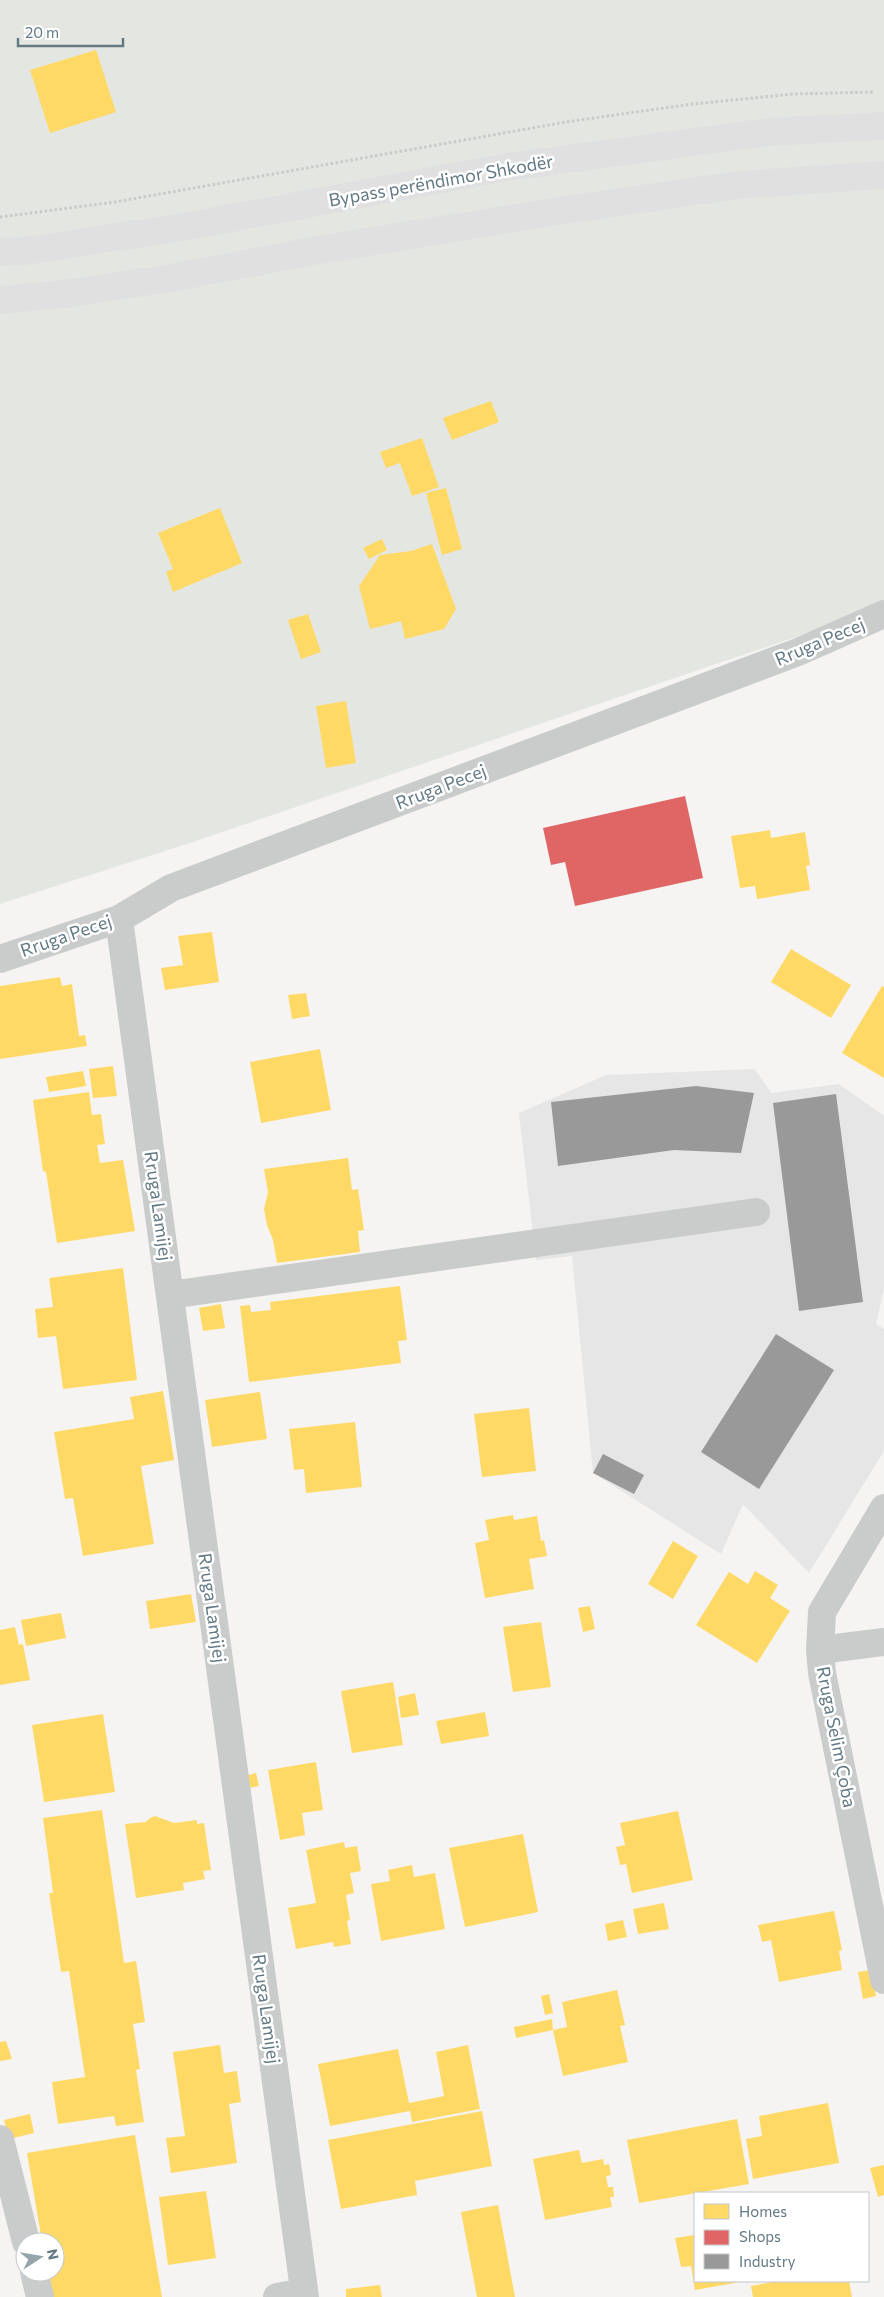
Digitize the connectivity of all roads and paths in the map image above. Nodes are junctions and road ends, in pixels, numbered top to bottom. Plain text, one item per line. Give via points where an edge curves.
1 (884, 126) edge
2 (884, 175) edge
3 (0, 252) edge
4 (0, 300) edge
5 (884, 614) edge
6 (119, 919) junction
7 (0, 959) edge
8 (756, 1212) dead end
9 (170, 1295) junction
10 (884, 1508) edge
11 (884, 1642) edge
12 (820, 1650) junction
13 (884, 1980) edge
14 (0, 2139) edge
15 (23, 2232) edge
16 (36, 2282) edge
17 (304, 2294) edge
18 (40, 2297) edge
19 (277, 2297) edge

1 - 3 highway, Bypass perëndimor Shkodër via 769,132 516,166 183,227
2 - 4 highway via 738,185 538,214 171,278
5 - 6 street, Rruga Pecej via 788,656 171,888
6 - 7 street, Rruga Pecej
6 - 9 street, Rruga Lamijej
8 - 9 street
9 - 17 street, Rruga Lamijej
10 - 12 street, Rruga Selim Çoba via 822,1612
11 - 12 street
12 - 13 street, Rruga Selim Çoba
14 - 15 street
16 - 18 street
17 - 19 street

